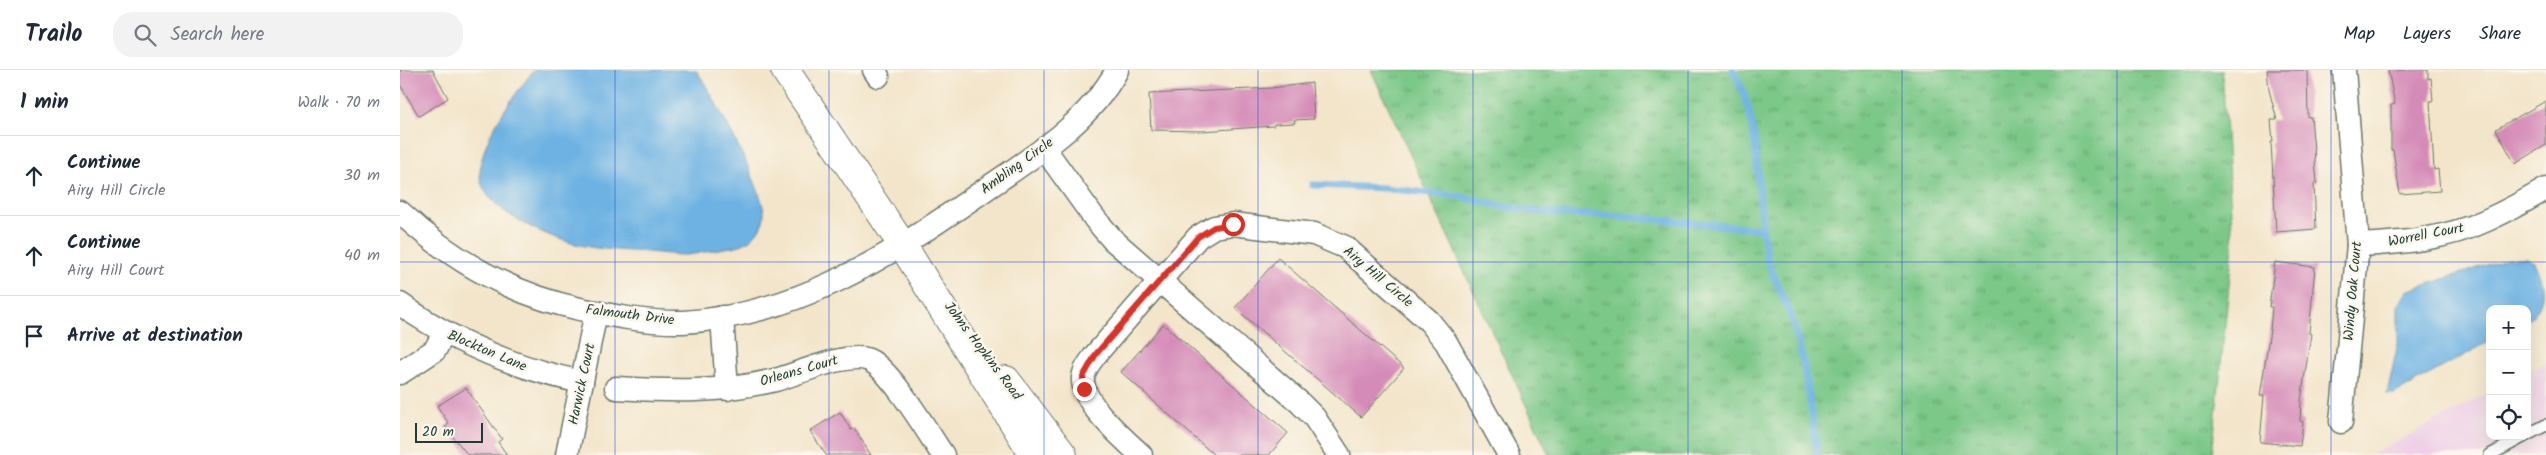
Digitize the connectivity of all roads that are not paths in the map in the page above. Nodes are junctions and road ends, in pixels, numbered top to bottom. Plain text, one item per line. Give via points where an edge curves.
1 (785, 70) edge
2 (1117, 70) edge
3 (2344, 70) edge
4 (1044, 148) junction
5 (2546, 189) edge
6 (400, 212) edge
7 (903, 246) junction
8 (2358, 246) junction
9 (1160, 279) junction
10 (400, 304) edge
11 (596, 312) junction
12 (722, 318) junction
13 (444, 333) junction
14 (400, 373) edge
15 (582, 382) junction
16 (616, 388) dead end
17 (727, 389) junction
18 (2341, 422) dead end
19 (2546, 425) edge
20 (2531, 433) edge
21 (2518, 440) edge
22 (567, 455) edge
23 (944, 455) edge
24 (1034, 455) edge
25 (1063, 455) edge
26 (1141, 455) edge
27 (1339, 455) edge
28 (1510, 455) edge
29 (2490, 455) edge

1 - 7 street, Johns Hopkins Road
2 - 4 street, Ambling Circle via 1106,91 1091,108
3 - 8 street, Windy Oak Court
4 - 7 street, Ambling Circle
4 - 9 street via 1107,233
5 - 8 street, Worrell Court via 2487,220 2454,233
6 - 11 street, Falmouth Drive via 424,235 458,259 505,284 550,302
7 - 12 street, Falmouth Drive via 836,282 796,298
7 - 24 street, Johns Hopkins Road
7 - 25 street, Johns Hopkins Road
8 - 18 street, Windy Oak Court
9 - 26 street, Airy Hill Circle via 1096,354 1083,377 1084,389 1091,403
9 - 27 street via 1304,407 1328,435
9 - 28 street, Airy Hill Circle via 1198,237 1214,227 1233,224 1314,234 1345,247 1429,321 1446,342
10 - 13 street, Blockton Lane
11 - 12 street, Falmouth Drive via 682,322
11 - 15 street, Harwick Court
12 - 17 street
13 - 14 street via 435,350
13 - 15 street, Blockton Lane via 505,361 543,374
15 - 22 street, Harwick Court
16 - 17 street, Orleans Court via 694,392
17 - 23 street, Orleans Court via 772,380 845,357 869,360 887,375
19 - 20 lane
21 - 29 lane

